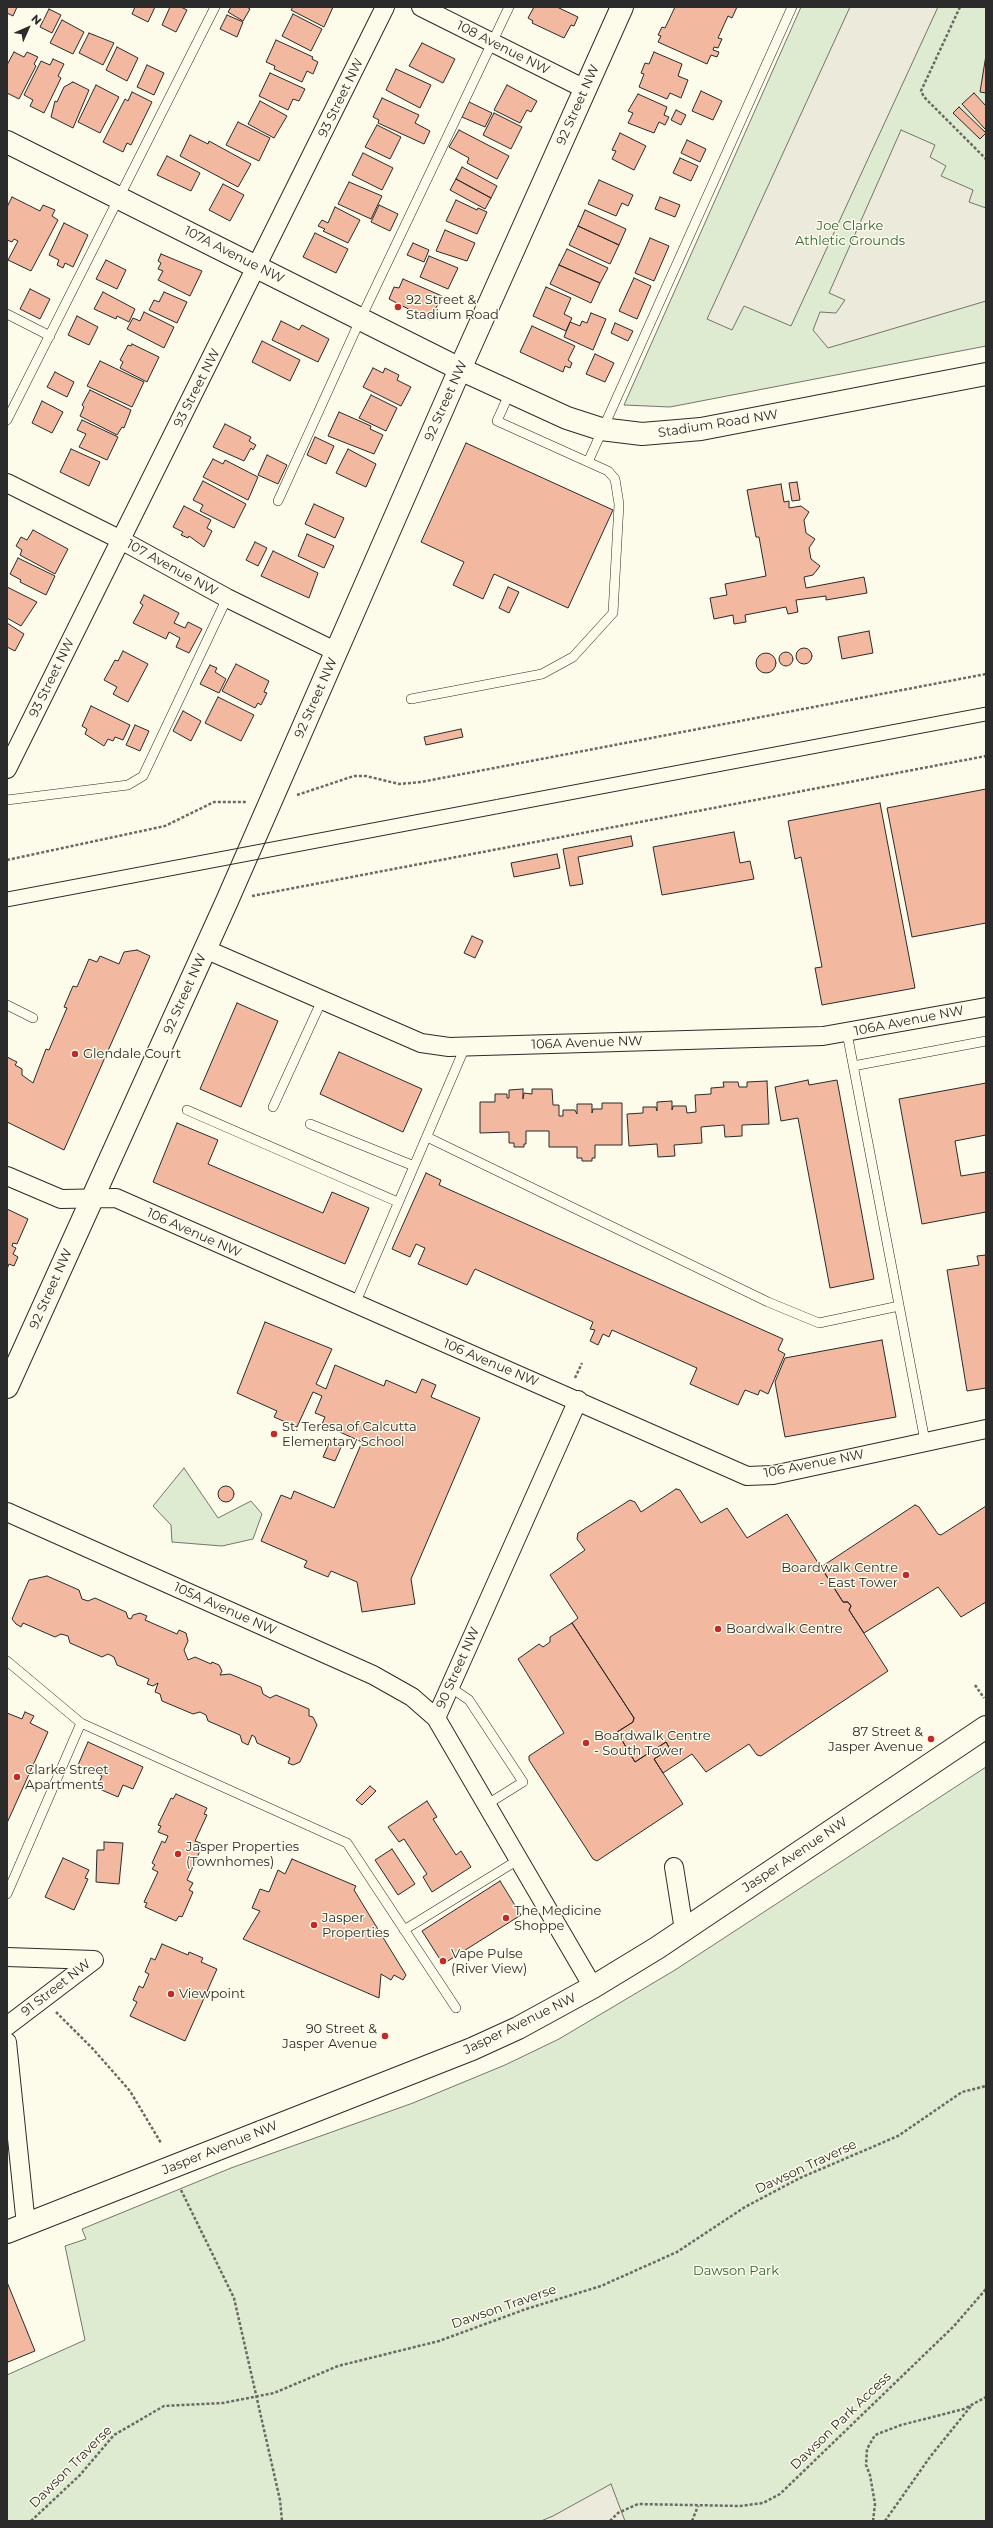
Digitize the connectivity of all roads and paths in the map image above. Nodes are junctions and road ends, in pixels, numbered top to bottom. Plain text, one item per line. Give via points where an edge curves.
1 (215, 7) edge
2 (386, 7) edge
3 (421, 7) edge
4 (509, 7) edge
5 (622, 7) edge
6 (792, 7) edge
7 (960, 7) edge
8 (492, 43) junction
9 (585, 89) junction
10 (7, 142) edge
11 (986, 159) edge
12 (119, 197) junction
13 (257, 267) junction
14 (7, 314) edge
15 (361, 318) junction
16 (50, 336) junction
17 (460, 368) junction
18 (986, 374) edge
19 (510, 392) junction
20 (7, 420) edge
21 (601, 429) junction
22 (588, 462) junction
23 (7, 483) edge
24 (278, 501) dead end
25 (121, 540) junction
26 (227, 598) junction
27 (337, 652) junction
28 (986, 674) edge
29 (411, 699) dead end
30 (986, 756) edge
31 (7, 768) edge
32 (272, 798) junction
33 (7, 800) edge
34 (7, 860) edge
35 (227, 901) junction
36 (205, 949) junction
37 (322, 1000) junction
38 (7, 1005) edge
39 (986, 1007) edge
40 (33, 1018) dead end
41 (847, 1033) junction
42 (986, 1041) edge
43 (465, 1047) junction
44 (853, 1066) junction
45 (273, 1106) dead end
46 (187, 1110) dead end
47 (310, 1124) dead end
48 (427, 1137) junction
49 (414, 1166) junction
50 (7, 1176) edge
51 (93, 1198) junction
52 (398, 1202) junction
53 (355, 1304) junction
54 (899, 1306) junction
55 (582, 1363) dead end
56 (575, 1378) dead end
57 (7, 1386) edge
58 (578, 1400) junction
59 (986, 1429) edge
60 (925, 1441) junction
61 (7, 1512) edge
62 (7, 1661) edge
63 (975, 1685) dead end
64 (450, 1687) junction
65 (984, 1698) dead end
66 (436, 1718) junction
67 (82, 1723) junction
68 (986, 1727) edge
69 (486, 1805) junction
70 (518, 1860) junction
71 (674, 1867) dead end
72 (7, 1894) edge
73 (404, 1930) junction
74 (684, 1930) junction
75 (7, 1957) edge
76 (593, 1987) junction
77 (43, 1999) junction
78 (456, 2008) dead end
79 (7, 2026) edge
80 (7, 2042) edge
81 (986, 2086) edge
82 (161, 2143) dead end
83 (181, 2190) dead end
84 (17, 2229) edge
85 (986, 2290) edge
86 (257, 2396) junction
87 (986, 2397) edge
88 (972, 2405) junction
89 (698, 2506) junction
90 (31, 2521) edge
91 (282, 2521) edge
92 (610, 2521) edge
93 (692, 2521) edge
94 (873, 2521) edge
95 (886, 2521) edge

1 - 12 lane
2 - 13 street, 93 Street NW
3 - 8 street, 108 Avenue NW
4 - 8 lane
5 - 9 main road, 92 Street NW
6 - 21 lane
7 - 11 path via 921,91
8 - 9 street, 108 Avenue NW
8 - 15 lane
9 - 17 main road, 92 Street NW
10 - 12 main road, 107A Avenue NW
12 - 13 main road, 107A Avenue NW
12 - 16 lane
13 - 15 main road, 107A Avenue NW
13 - 25 street, 93 Street NW
14 - 16 lane
15 - 17 main road, 107A Avenue NW
15 - 24 lane
16 - 20 lane
17 - 19 main road, Stadium Road NW
17 - 27 main road, 92 Street NW
18 - 21 main road, Stadium Road NW via 701,429 642,434
19 - 21 main road, Stadium Road NW via 567,418
19 - 22 lane via 497,421
21 - 22 lane
22 - 29 lane via 608,471 615,480 619,504 613,613 573,657 542,674
23 - 25 street, 107 Avenue NW
25 - 26 street, 107 Avenue NW
25 - 31 street, 93 Street NW
26 - 27 street, 107 Avenue NW
26 - 33 lane via 143,776 128,785
27 - 32 main road, 92 Street NW
28 - 32 path via 415,783 399,784 366,776 354,776 300,794
30 - 35 path
32 - 34 path via 239,803 214,802 165,826
32 - 35 main road, 92 Street NW
35 - 36 main road, 92 Street NW
36 - 37 street, 106A Avenue NW
36 - 51 main road, 92 Street NW
37 - 43 street, 106A Avenue NW via 420,1043
37 - 45 lane
38 - 40 lane
39 - 41 street, 106A Avenue NW
41 - 43 street, 106A Avenue NW via 794,1037
41 - 44 lane
42 - 44 lane
43 - 48 lane
44 - 54 lane
46 - 52 lane
47 - 49 lane
48 - 49 lane
48 - 54 lane via 768,1302 819,1323
49 - 52 lane
50 - 51 street, 106 Avenue NW via 61,1199
51 - 53 street, 106 Avenue NW via 116,1198
51 - 57 main road, 92 Street NW
52 - 53 lane
53 - 58 street, 106 Avenue NW
54 - 60 lane
55 - 56 path
58 - 60 street, 106 Avenue NW via 747,1476 773,1475
58 - 64 street, 90 Street NW
59 - 60 street, 106 Avenue NW
61 - 66 street, 105A Avenue NW via 373,1675 412,1697
62 - 67 lane
63 - 65 path
64 - 66 street, 90 Street NW
64 - 69 lane via 469,1700 523,1782
66 - 69 street, 90 Street NW
67 - 72 lane
67 - 73 lane via 347,1843
68 - 74 main road, Jasper Avenue NW
69 - 70 street, 90 Street NW
70 - 73 lane
70 - 76 street, 90 Street NW
71 - 74 street
73 - 78 lane
74 - 76 main road, Jasper Avenue NW
75 - 77 street, 91 Street NW via 94,1960
76 - 84 main road, Jasper Avenue NW, bridge via 518,2028 472,2049
77 - 79 street, 91 Street NW
77 - 82 path via 130,2091
80 - 84 street
81 - 86 path, Dawson Traverse via 962,2092 898,2136 800,2178 745,2207 677,2252 601,2286 526,2309 439,2341 338,2366 274,2393
83 - 86 path via 234,2298
85 - 89 path, Dawson Park Access via 954,2326 780,2494 763,2503
86 - 90 path, Dawson Traverse via 223,2403 164,2406 114,2435 80,2475
86 - 91 path via 280,2500
87 - 88 path
88 - 94 path via 939,2417 900,2425 875,2435 867,2449 866,2465 875,2504
88 - 95 path via 930,2457
89 - 92 path, Dawson Park Access via 638,2504 618,2513
89 - 93 path

